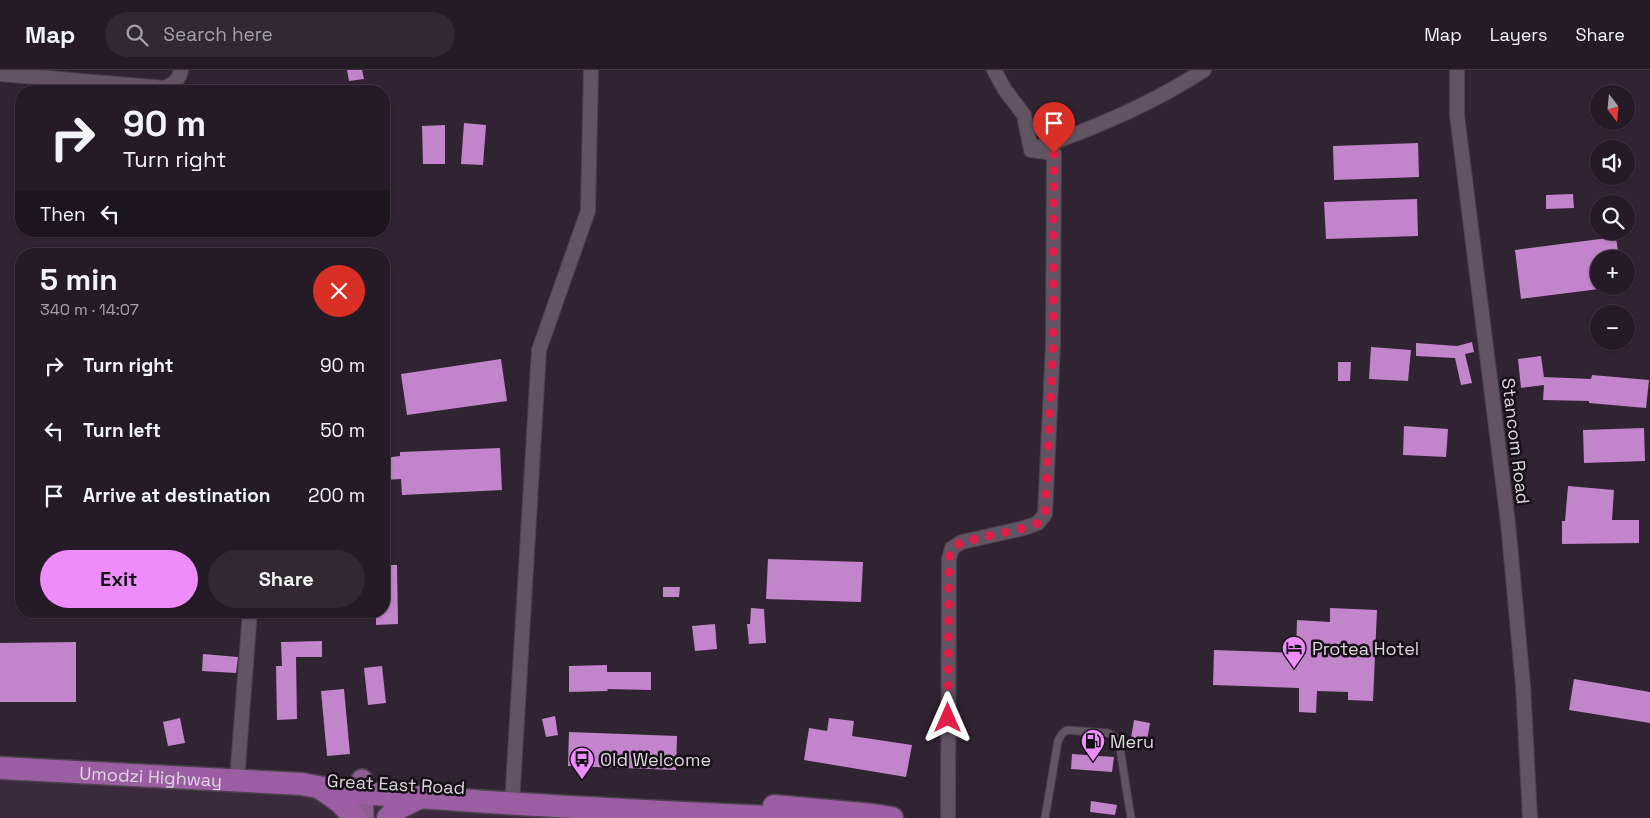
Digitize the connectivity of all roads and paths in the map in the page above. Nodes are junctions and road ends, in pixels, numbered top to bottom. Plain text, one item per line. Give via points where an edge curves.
1 (181, 70) edge
2 (591, 70) edge
3 (994, 70) edge
4 (1204, 70) edge
5 (1457, 70) edge
6 (0, 74) edge
7 (130, 85) edge
8 (170, 85) edge
9 (1031, 150) junction
10 (249, 618) edge
11 (0, 768) edge
12 (237, 780) junction
13 (311, 786) junction
14 (369, 787) junction
15 (421, 797) junction
16 (513, 797) junction
17 (355, 818) edge
18 (363, 818) edge
19 (376, 818) edge
20 (388, 818) edge
21 (792, 818) edge
22 (892, 818) edge
23 (948, 818) edge
24 (1045, 818) edge
25 (1132, 818) edge
26 (1530, 818) edge

1 - 8 street via 180,76
2 - 16 street via 588,211 539,350
3 - 9 street via 1024,115
4 - 9 street via 1142,105
5 - 26 street, Stancom Road via 1457,115 1510,542 1523,685
6 - 7 street
9 - 23 street via 1054,153 1053,345 1045,514 1038,523 962,542 952,548 949,559
10 - 12 street
11 - 12 highway, Umodzi Highway
12 - 13 highway, Umodzi Highway
13 - 14 highway, Great East Road via 321,780
13 - 17 highway via 340,802
14 - 15 highway, Great East Road
14 - 16 highway, Great East Road
14 - 18 main road
14 - 19 main road
15 - 16 highway, Great East Road
15 - 20 highway via 399,808
16 - 21 highway, Great East Road
16 - 22 highway, Great East Road via 703,801
24 - 25 lane via 1058,741 1067,730 1108,733 1119,742

